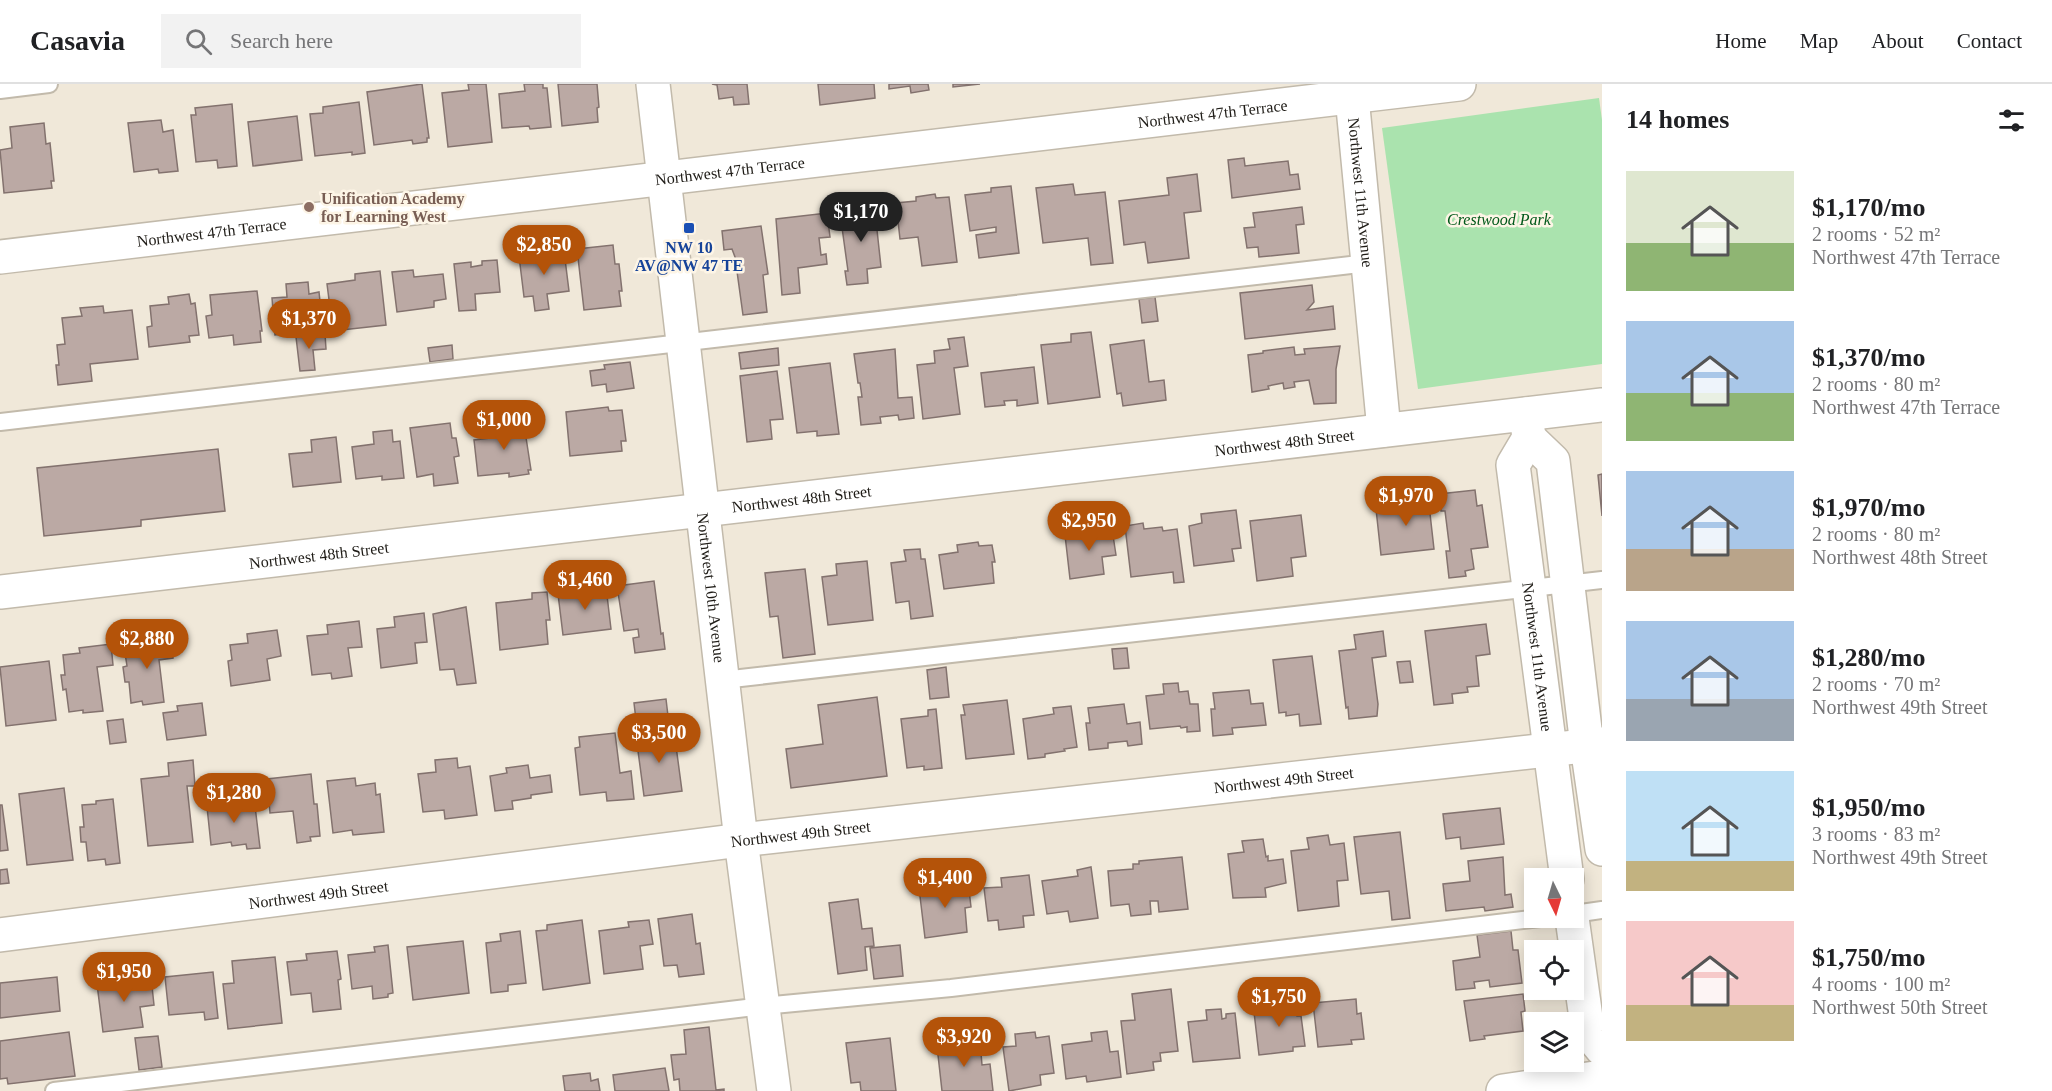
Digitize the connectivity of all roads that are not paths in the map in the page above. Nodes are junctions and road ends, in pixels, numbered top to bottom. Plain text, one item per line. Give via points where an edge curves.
1 (49, 84) edge
2 (653, 84) edge
3 (1459, 84) edge
4 (0, 90) edge
5 (1352, 97) junction
6 (665, 178) junction
7 (0, 257) edge
8 (1368, 264) junction
9 (684, 344) junction
10 (1602, 405) edge
11 (0, 422) edge
12 (1527, 426) junction
13 (1384, 430) junction
14 (704, 510) junction
15 (1602, 580) edge
16 (1568, 584) junction
17 (1529, 589) junction
18 (0, 591) edge
19 (723, 680) junction
20 (1595, 745) edge
21 (1549, 750) junction
22 (741, 840) junction
23 (1602, 849) edge
24 (1565, 868) edge
25 (1602, 910) edge
26 (1584, 914) edge
27 (1524, 920) edge
28 (1574, 928) edge
29 (0, 935) edge
30 (763, 1006) junction
31 (1602, 1049) edge
32 (1602, 1077) edge
33 (54, 1091) edge
34 (774, 1091) edge
35 (1503, 1091) edge

1 - 4 lane
2 - 6 street, Northwest 10th Avenue
3 - 5 street, Northwest 47th Terrace
5 - 6 street, Northwest 47th Terrace
5 - 8 street, Northwest 11th Avenue
6 - 7 street, Northwest 47th Terrace
6 - 9 street, Northwest 10th Avenue
8 - 9 lane
8 - 13 street, Northwest 11th Avenue
9 - 11 lane
9 - 14 street, Northwest 10th Avenue
10 - 12 street, Northwest 48th Street
12 - 13 street, Northwest 48th Street
12 - 16 street via 1553,461
12 - 17 street, Northwest 11th Avenue via 1513,465
13 - 14 street, Northwest 48th Street
14 - 18 street, Northwest 48th Street
14 - 19 street, Northwest 10th Avenue
15 - 16 lane
16 - 17 lane
16 - 20 street
17 - 19 lane
17 - 21 street, Northwest 11th Avenue
19 - 22 street, Northwest 10th Avenue
20 - 21 street, Northwest 49th Street
20 - 23 street
21 - 22 street, Northwest 49th Street
21 - 24 street, Northwest 11th Avenue
22 - 29 street, Northwest 49th Street
22 - 30 street, Northwest 10th Avenue
25 - 26 lane
27 - 30 lane via 951,988
28 - 31 street via 1587,1032
30 - 33 lane
30 - 34 street, Northwest 10th Avenue
32 - 35 street

